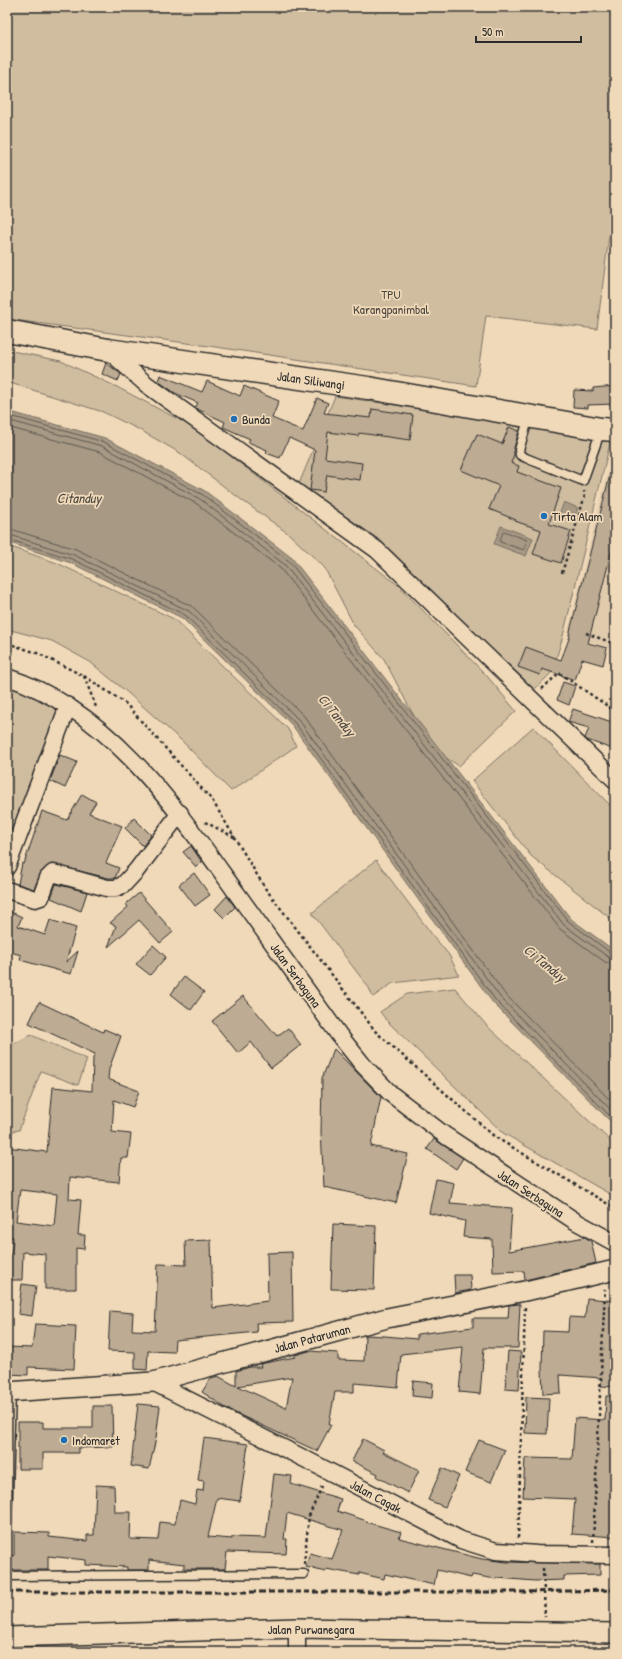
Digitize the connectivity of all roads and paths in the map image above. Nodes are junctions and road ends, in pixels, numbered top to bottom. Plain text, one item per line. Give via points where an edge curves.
1 (7, 331) edge
2 (108, 350) junction
3 (529, 416) junction
4 (608, 430) edge
5 (585, 495) dead end
6 (562, 573) dead end
7 (586, 633) dead end
8 (7, 643) edge
9 (615, 644) edge
10 (84, 676) junction
11 (7, 677) edge
12 (531, 699) junction
13 (68, 706) junction
14 (615, 711) edge
15 (105, 734) junction
16 (615, 780) edge
17 (180, 813) junction
18 (7, 867) edge
19 (7, 890) edge
20 (615, 1207) edge
21 (615, 1243) edge
22 (610, 1271) edge
23 (525, 1291) junction
24 (153, 1382) junction
25 (9, 1392) edge
26 (330, 1471) junction
27 (7, 1524) edge
28 (518, 1552) junction
29 (542, 1554) junction
30 (593, 1555) junction
31 (615, 1555) edge
32 (304, 1574) joint
33 (7, 1576) edge
34 (297, 1628) junction
35 (545, 1631) junction
36 (615, 1633) edge
37 (7, 1637) edge
38 (297, 1652) edge

1 - 2 highway, Jalan Siliwangi
2 - 3 highway, Jalan Siliwangi via 368,388
2 - 12 street via 146,384 377,550
3 - 4 highway, Jalan Siliwangi
3 - 4 lane via 520,454 583,481
5 - 6 path
7 - 9 path
8 - 10 path via 36,653
10 - 15 path
10 - 20 path via 125,703 212,800 265,888 376,1032 495,1136
11 - 13 street, Jalan Serbaguna via 21,681
12 - 14 path via 560,673
12 - 16 street
13 - 15 street, Jalan Serbaguna
13 - 18 street
15 - 17 street, Jalan Serbaguna
17 - 19 street via 123,885 108,888 53,873 48,878 42,897 35,899
17 - 21 street, Jalan Serbaguna via 339,1036 391,1094 503,1175
22 - 23 street, Jalan Pataruman
22 - 30 path
23 - 24 street, Jalan Pataruman via 387,1318
23 - 28 path
24 - 25 street, Jalan Pataruman
24 - 26 street, Jalan Cagak
25 - 27 lane
26 - 28 street, Jalan Cagak via 461,1540 496,1551
26 - 32 path via 309,1516
28 - 29 street, Jalan Cagak
29 - 30 street, Jalan Cagak
29 - 35 path
30 - 31 street, Jalan Cagak
32 - 33 lane
34 - 35 street, Jalan Purwanegara
34 - 37 street, Jalan Purwanegara
34 - 38 street
35 - 36 street, Jalan Purwanegara

